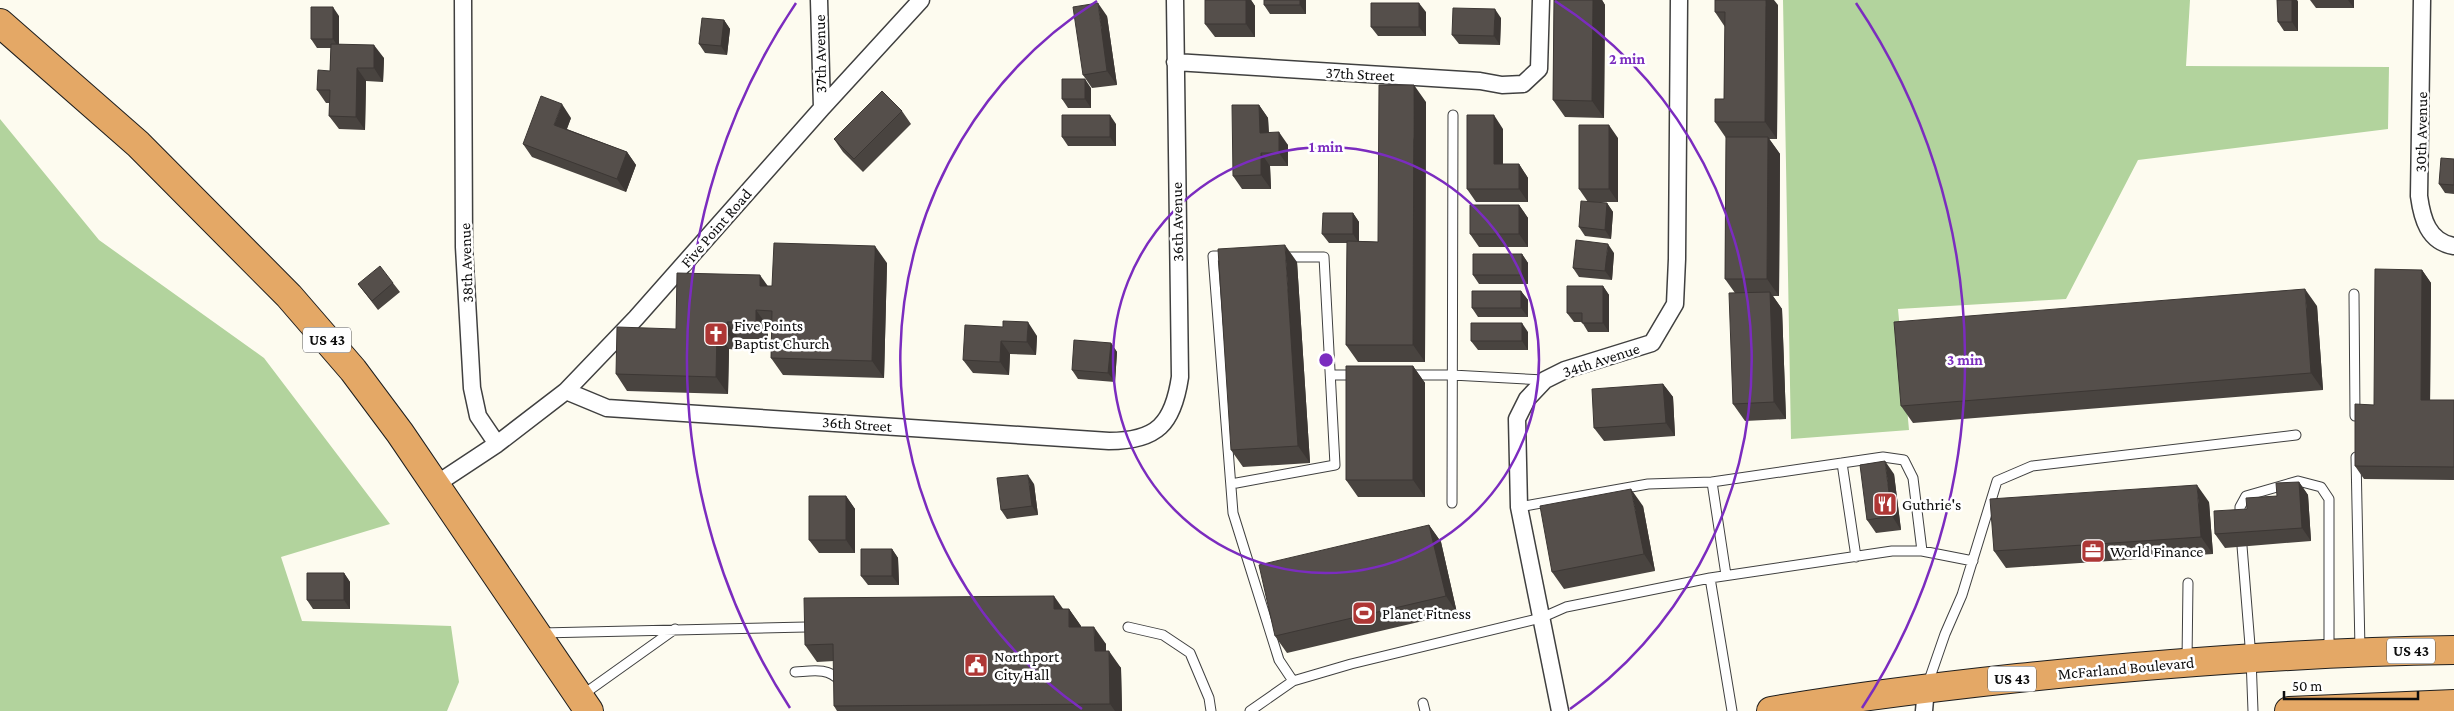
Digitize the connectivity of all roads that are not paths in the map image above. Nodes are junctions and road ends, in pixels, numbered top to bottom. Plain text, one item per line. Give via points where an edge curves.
1 (463, 0) edge
2 (820, 0) edge
3 (921, 0) edge
4 (1175, 0) edge
5 (1541, 0) edge
6 (1679, 0) edge
7 (2422, 0) edge
8 (0, 23) edge
9 (1176, 62) junction
10 (822, 108) junction
11 (1453, 115) dead end
12 (2454, 246) edge
13 (1241, 256) edge
14 (1278, 257) edge
15 (2354, 294) dead end
16 (1368, 375) edge
17 (1396, 375) edge
18 (1452, 375) junction
19 (1331, 376) junction
20 (1544, 380) junction
21 (566, 390) junction
22 (2356, 429) edge
23 (1151, 434) joint
24 (2296, 435) dead end
25 (497, 444) junction
26 (2356, 448) edge
27 (1842, 463) junction
28 (1712, 482) junction
29 (1230, 484) junction
30 (435, 485) junction
31 (1452, 503) dead end
32 (1519, 507) junction
33 (2240, 523) edge
34 (2242, 546) edge
35 (1922, 552) junction
36 (1856, 557) junction
37 (1973, 561) junction
38 (1726, 575) junction
39 (1710, 578) junction
40 (2188, 583) dead end
41 (1541, 618) junction
42 (806, 627) edge
43 (1128, 627) dead end
44 (676, 629) junction
45 (536, 634) junction
46 (2454, 650) edge
47 (2360, 652) junction
48 (2329, 653) junction
49 (2251, 658) junction
50 (2187, 662) junction
51 (795, 672) dead end
52 (1293, 682) junction
53 (841, 688) edge
54 (1925, 700) edge
55 (584, 704) edge
56 (2454, 704) edge
57 (1211, 711) edge
58 (1250, 711) edge
59 (1560, 711) edge
60 (1732, 711) edge
61 (1771, 711) edge
62 (2253, 711) edge
63 (2289, 711) edge

1 - 25 street, 38th Avenue via 464,247 472,388 478,416
2 - 10 street, 37th Avenue
3 - 10 street, Five Point Road
4 - 9 street, 36th Avenue
5 - 9 street, 37th Street via 1539,69 1523,84
6 - 20 street, 34th Avenue via 1675,304 1652,343 1565,370
7 - 12 street, 30th Avenue via 2419,196 2422,216 2431,235
8 - 30 highway, US 43 via 138,144 290,296 354,370
9 - 23 street, 36th Avenue via 1180,377 1177,398 1168,418
10 - 21 street, Five Point Road via 636,318
11 - 18 lane
13 - 29 lane via 1213,256
14 - 19 lane via 1324,257
15 - 22 lane
16 - 19 lane
17 - 18 lane
18 - 20 lane
18 - 31 lane
19 - 29 lane via 1335,465
20 - 32 street, 34th Avenue via 1527,399 1518,419
21 - 23 street, 36th Street via 607,408 1109,441 1130,441
21 - 25 street, Five Point Road
24 - 37 lane via 2032,466 1997,481
25 - 30 street
26 - 47 lane
27 - 28 lane
27 - 35 lane via 1883,457 1904,460 1913,478
27 - 36 lane
28 - 32 lane via 1648,484
28 - 38 lane
29 - 52 lane via 1233,513 1276,651
30 - 45 highway, US 43
32 - 41 street, 34th Avenue
33 - 48 lane via 2240,507 2246,496 2298,482 2321,487 2329,499
34 - 49 lane
35 - 36 lane
35 - 37 lane
36 - 38 lane
37 - 54 lane via 1945,634
38 - 39 lane
39 - 41 lane via 1566,607
39 - 60 lane
40 - 50 lane
41 - 52 lane via 1351,664
41 - 59 street, 34th Avenue
42 - 44 lane
43 - 57 lane via 1163,635 1190,653 1209,698
44 - 45 lane
44 - 55 lane
45 - 55 highway, US 43
46 - 47 highway, McFarland Boulevard / US 43
47 - 48 highway, McFarland Boulevard / US 43
48 - 49 highway, McFarland Boulevard / US 43
49 - 50 highway, McFarland Boulevard / US 43
49 - 62 lane
50 - 54 highway, McFarland Boulevard / US 43
51 - 53 lane via 823,670 834,674
52 - 58 lane
54 - 61 highway, McFarland Boulevard / US 43
56 - 63 highway

